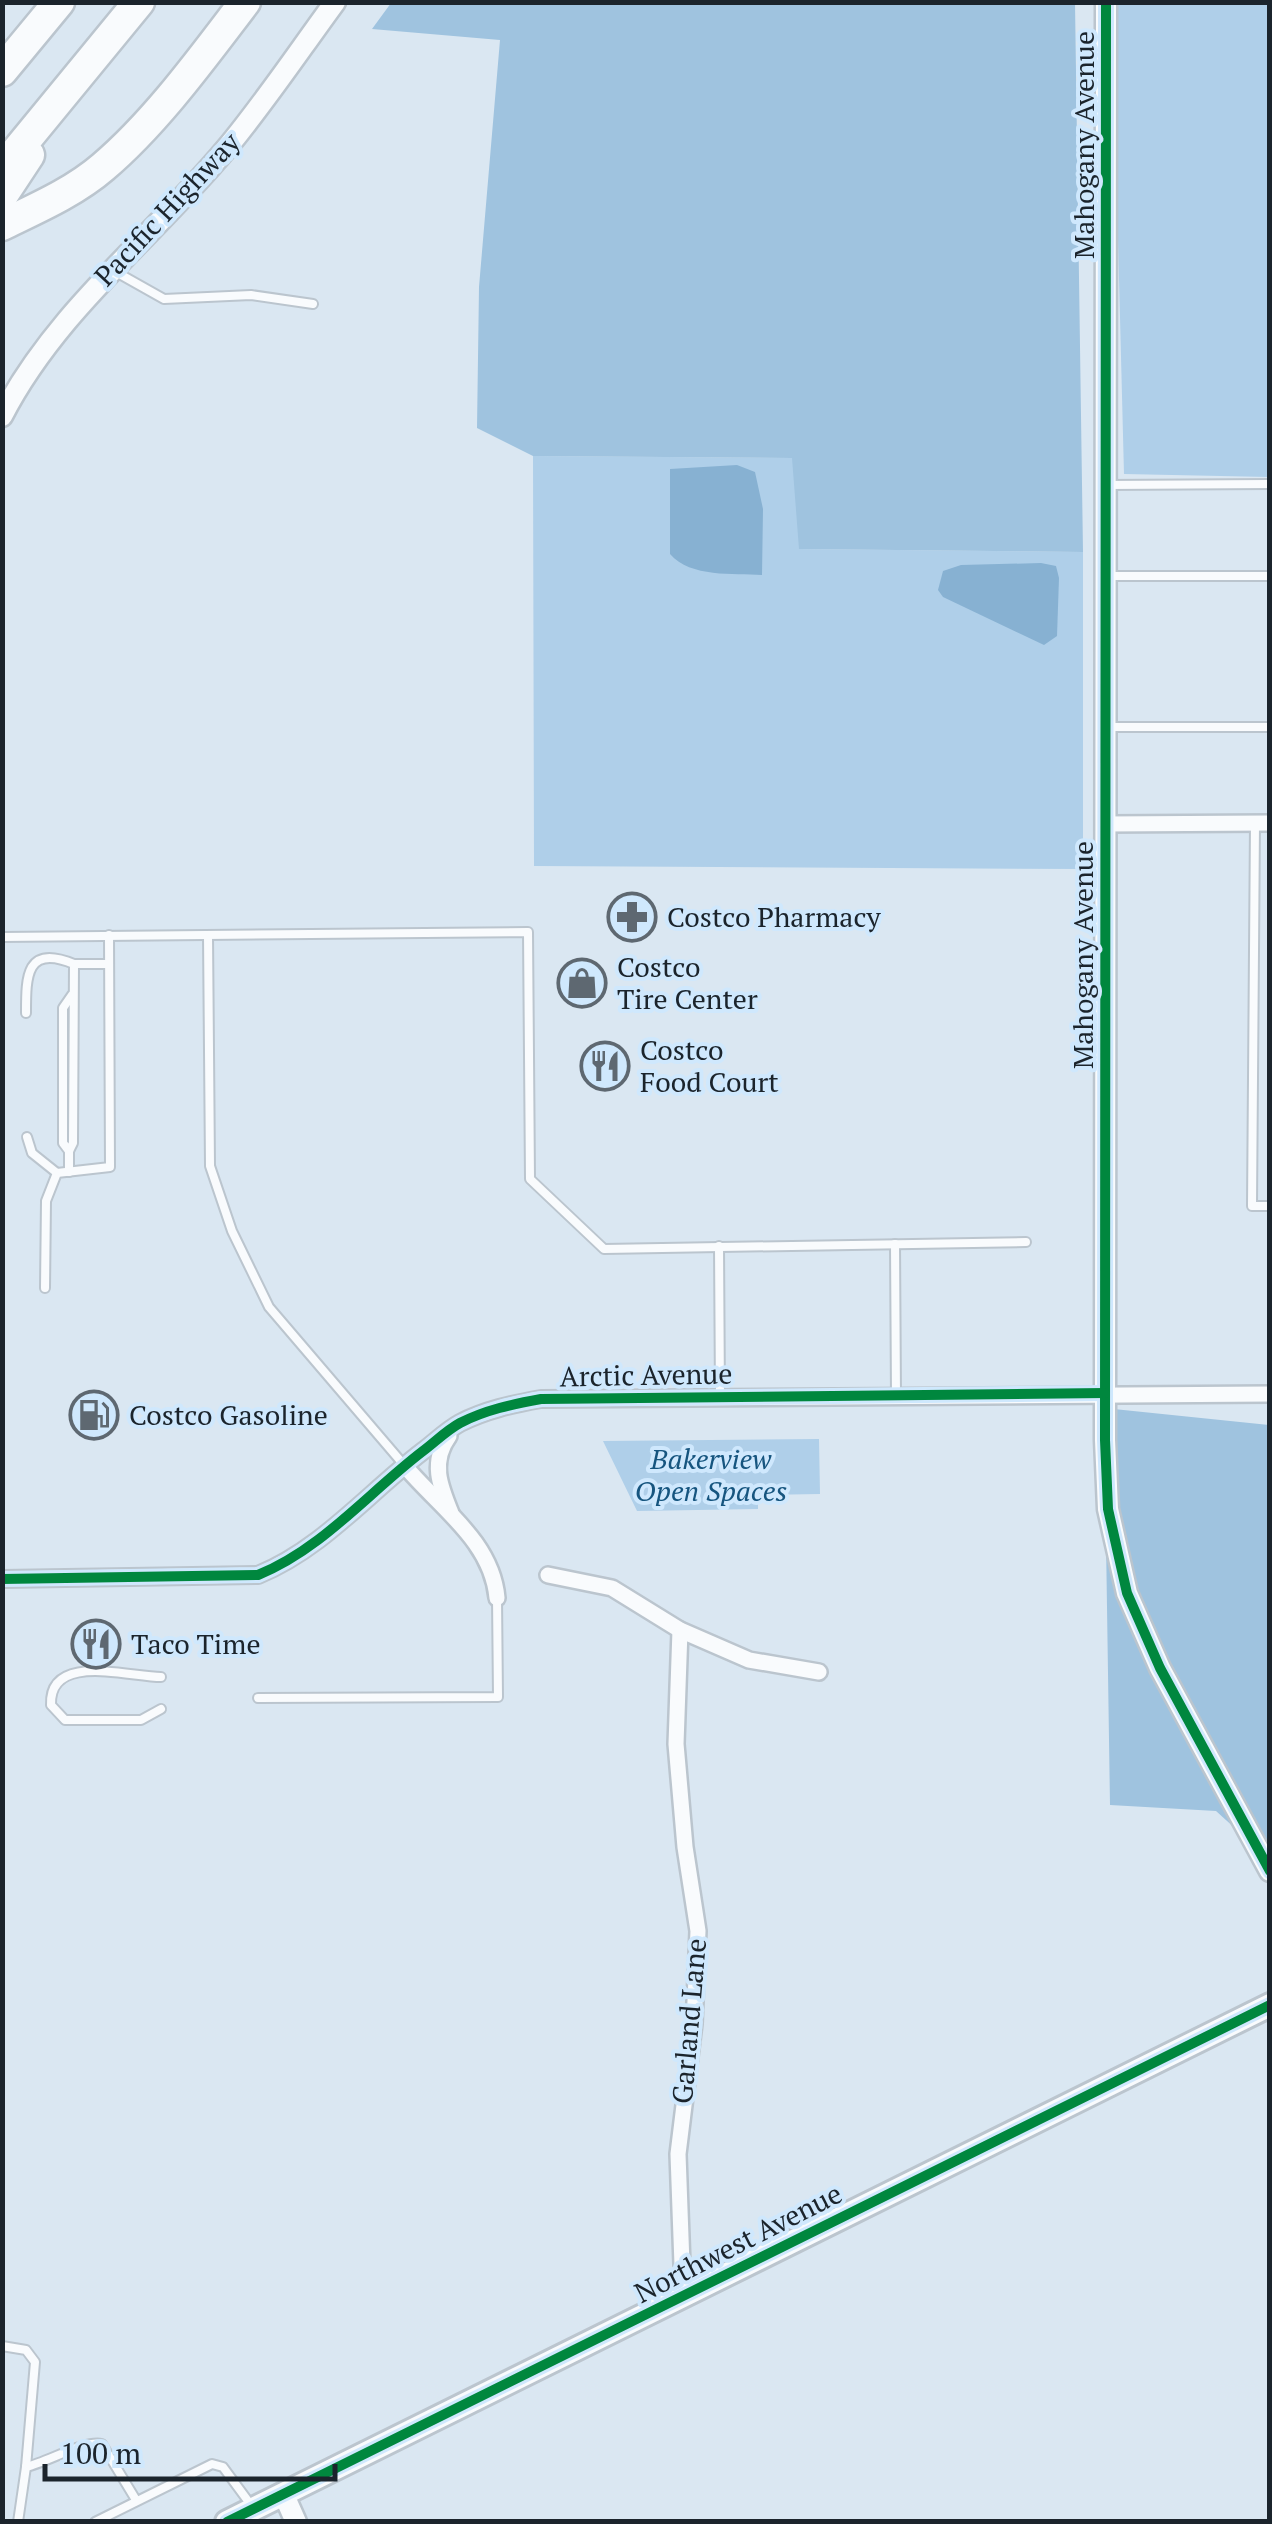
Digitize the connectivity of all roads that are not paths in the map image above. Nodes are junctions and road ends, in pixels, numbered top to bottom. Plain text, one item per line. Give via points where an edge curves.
1 (59, 2) edge
2 (139, 2) edge
3 (245, 2) edge
4 (336, 2) edge
5 (1106, 2) edge
6 (96, 52) junction
7 (2, 71) edge
8 (2, 168) edge
9 (2, 196) edge
10 (2, 225) edge
11 (112, 270) junction
12 (313, 304) dead end
13 (2, 416) edge
14 (1106, 484) junction
15 (1270, 484) edge
16 (1106, 576) junction
17 (1270, 576) edge
18 (1270, 726) edge
19 (1106, 727) junction
20 (1262, 823) edge
21 (1105, 824) junction
22 (208, 934) junction
23 (2, 936) edge
24 (109, 936) junction
25 (74, 964) junction
26 (109, 964) junction
27 (26, 1013) dead end
28 (27, 1137) dead end
29 (68, 1172) junction
30 (56, 1173) junction
31 (1270, 1206) edge
32 (1026, 1242) dead end
33 (895, 1244) junction
34 (719, 1246) junction
35 (45, 1288) dead end
36 (1105, 1393) junction
37 (1270, 1394) edge
38 (720, 1396) junction
39 (896, 1396) junction
40 (459, 1424) junction
41 (404, 1465) junction
42 (453, 1516) junction
43 (548, 1575) dead end
44 (2, 1580) edge
45 (498, 1598) joint
46 (680, 1630) junction
47 (819, 1672) dead end
48 (161, 1677) dead end
49 (258, 1698) dead end
50 (161, 1709) dead end
51 (1270, 1871) edge
52 (1270, 2005) edge
53 (690, 2292) junction
54 (2, 2346) edge
55 (26, 2467) junction
56 (284, 2495) junction
57 (136, 2500) junction
58 (254, 2509) junction
59 (18, 2522) edge
60 (95, 2522) edge
61 (226, 2522) edge
62 (296, 2522) edge

1 - 7 highway
2 - 6 highway
3 - 10 highway via 182,84 103,167
4 - 11 street, Pacific Highway via 225,150
5 - 14 street, Mahogany Avenue
6 - 8 highway
6 - 9 highway
11 - 12 lane via 164,299 252,295
11 - 13 street, Pacific Highway via 16,389
14 - 15 lane
14 - 16 street, Mahogany Avenue
16 - 17 lane
16 - 19 street, Mahogany Avenue
18 - 19 lane
19 - 21 street, Mahogany Avenue
20 - 21 street
20 - 31 lane via 1252,1206
21 - 36 street, Mahogany Avenue
22 - 24 lane
22 - 34 lane via 528,932 530,1179 604,1249
22 - 41 lane via 210,1166 232,1232 269,1308
23 - 24 lane
24 - 26 lane
25 - 26 lane
25 - 27 lane via 51,957 32,966
25 - 29 lane
26 - 29 lane via 110,1167
28 - 30 lane via 32,1153
29 - 30 lane
30 - 35 lane via 46,1202
32 - 33 lane
33 - 34 lane
33 - 39 lane
34 - 38 lane
36 - 37 street, Arctic Avenue
36 - 39 street, Arctic Avenue
36 - 51 street, Mahogany Avenue via 1108,1509 1127,1593
38 - 39 street, Arctic Avenue
38 - 40 street, Arctic Avenue via 541,1399
40 - 41 street, Arctic Avenue
40 - 42 street via 440,1449 437,1472
41 - 42 street
41 - 44 street, Arctic Avenue via 310,1547 258,1575
42 - 45 street via 486,1558
43 - 46 street via 612,1588
45 - 49 lane via 498,1697
46 - 47 street via 749,1660
46 - 53 street, Garland Lane via 676,1744 698,1931 678,2154 682,2265
48 - 50 lane via 70,1673 56,1682 50,1706 65,1720 141,1720
52 - 53 main road, Northwest Avenue
53 - 56 main road, Northwest Avenue
54 - 55 lane via 26,2350 35,2362
55 - 57 lane via 96,2442
55 - 59 lane
56 - 58 main road, Northwest Avenue
56 - 62 street
57 - 58 lane via 218,2465
57 - 60 lane
58 - 61 main road, Northwest Avenue

